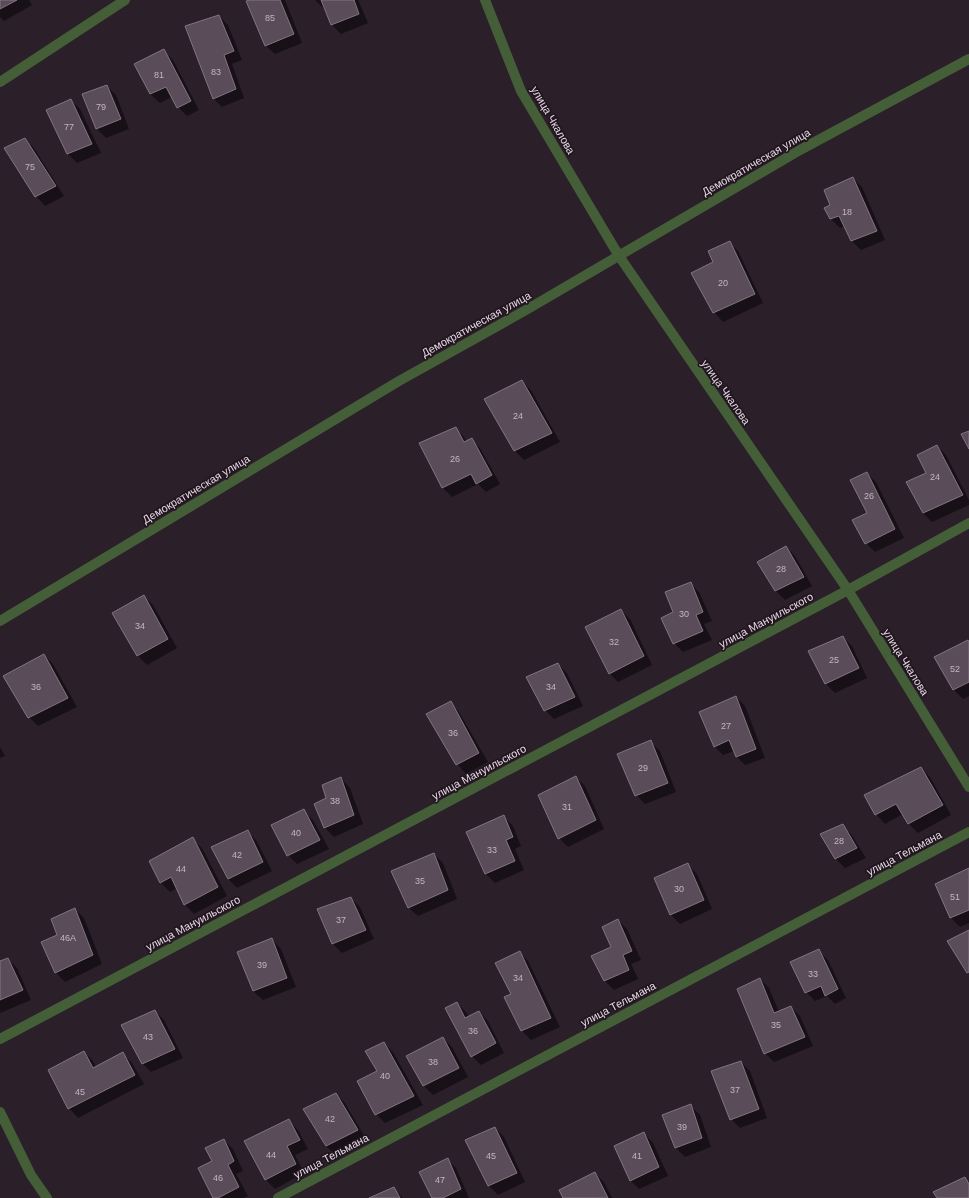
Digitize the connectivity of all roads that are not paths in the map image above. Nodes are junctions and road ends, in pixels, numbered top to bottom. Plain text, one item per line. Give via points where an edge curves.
1 (125, 0) edge
2 (484, 0) edge
3 (969, 59) edge
4 (0, 82) edge
5 (619, 256) junction
6 (969, 523) edge
7 (848, 590) junction
8 (0, 621) edge
9 (969, 787) edge
10 (969, 832) edge
11 (0, 1039) edge
12 (0, 1112) edge
13 (47, 1198) edge
14 (278, 1198) edge

1 - 4 street
2 - 5 street, улица Чкалова via 521,91
3 - 5 street, Демократическая улица via 800,150
5 - 7 street, улица Чкалова
5 - 8 street, Демократическая улица via 399,381
6 - 7 street, улица Мануильского
7 - 9 street, улица Чкалова
7 - 11 street, улица Мануильского
10 - 14 street, улица Тельмана
12 - 13 street via 31,1175

